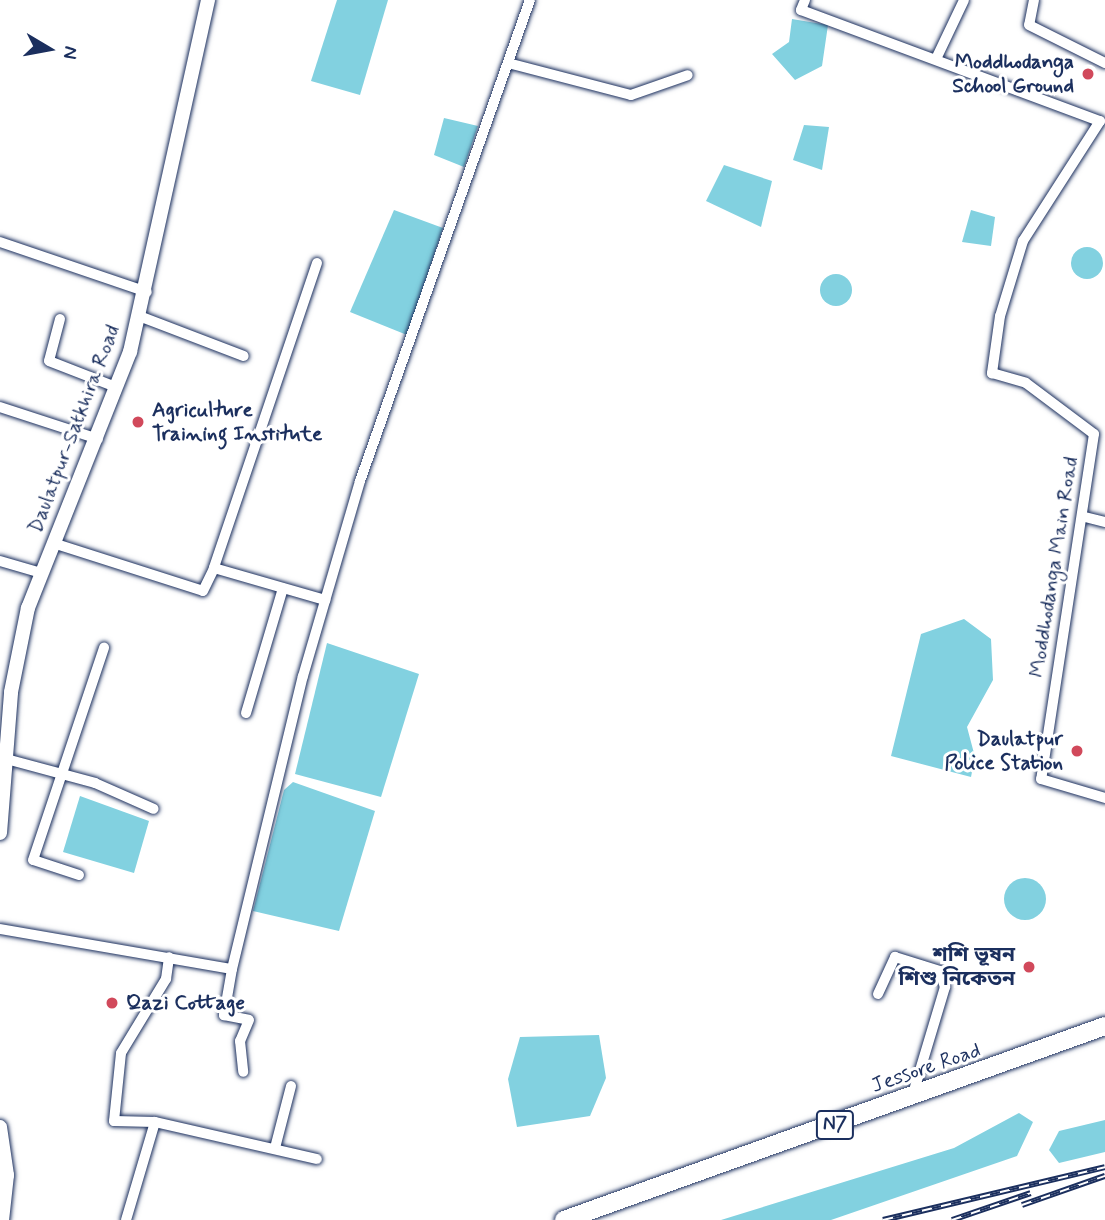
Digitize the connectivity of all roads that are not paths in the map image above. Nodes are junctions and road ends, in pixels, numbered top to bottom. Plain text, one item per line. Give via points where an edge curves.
1 (208, 0) edge
2 (530, 0) edge
3 (805, 0) edge
4 (964, 0) edge
5 (1034, 0) edge
6 (936, 60) junction
7 (508, 62) junction
8 (1105, 63) edge
9 (688, 75) dead end
10 (1103, 123) edge
11 (0, 242) edge
12 (317, 263) dead end
13 (147, 292) junction
14 (139, 316) junction
15 (60, 319) dead end
16 (244, 356) dead end
17 (116, 387) junction
18 (0, 407) edge
19 (98, 439) junction
20 (1085, 517) junction
21 (1105, 522) edge
22 (53, 542) junction
23 (0, 561) edge
24 (214, 568) junction
25 (41, 573) junction
26 (284, 588) junction
27 (325, 600) junction
28 (104, 648) dead end
29 (246, 713) dead end
30 (10, 760) junction
31 (62, 774) junction
32 (1105, 798) edge
33 (2, 804) edge
34 (155, 809) dead end
35 (0, 834) edge
36 (79, 874) dead end
37 (0, 929) edge
38 (169, 957) junction
39 (232, 969) junction
40 (878, 995) dead end
41 (1105, 1026) edge
42 (1105, 1037) edge
43 (243, 1072) dead end
44 (291, 1086) dead end
45 (912, 1098) junction
46 (155, 1122) junction
47 (0, 1127) edge
48 (275, 1147) junction
49 (317, 1159) dead end
50 (2, 1220) edge
51 (126, 1220) edge
52 (564, 1220) edge
53 (593, 1220) edge

1 - 13 main road, Daulatpur-Satkhira Road
2 - 7 street
3 - 6 street, Moddhodanga Main Road via 801,10
4 - 6 street
5 - 8 street via 1029,25
6 - 10 street, Moddhodanga Main Road
7 - 9 street via 631,95
7 - 27 street via 427,285
10 - 20 street, Moddhodanga Main Road via 1023,241 1000,316 992,373 1026,383 1094,434
11 - 13 street
12 - 24 street
13 - 14 main road, Daulatpur-Satkhira Road
14 - 16 street
14 - 17 main road, Daulatpur-Satkhira Road
15 - 17 street via 49,361
17 - 19 main road, Daulatpur-Satkhira Road
18 - 19 street
19 - 22 main road, Daulatpur-Satkhira Road
20 - 21 street
20 - 32 street, Moddhodanga Main Road via 1041,779
22 - 24 street via 203,592
22 - 25 main road, Daulatpur-Satkhira Road
23 - 25 street
24 - 26 street
25 - 30 main road, Daulatpur-Satkhira Road via 11,692
26 - 27 street
26 - 29 street
27 - 39 street
28 - 31 street
30 - 31 street
30 - 33 main road, Daulatpur-Satkhira Road
31 - 34 street
31 - 36 street via 33,860
33 - 35 main road, Daulatpur-Satkhira Road
37 - 38 street
38 - 39 street
38 - 46 street via 166,979 121,1054 114,1121
39 - 43 street via 224,1015 249,1020 240,1041
40 - 45 street via 895,957 940,971 945,987
41 - 45 highway, Jessore Road / N7
42 - 53 highway, Jessore Road / N7
44 - 48 street
45 - 52 highway, Jessore Road / N7
46 - 48 street
46 - 51 street
47 - 50 main road via 7,1175
48 - 49 street

